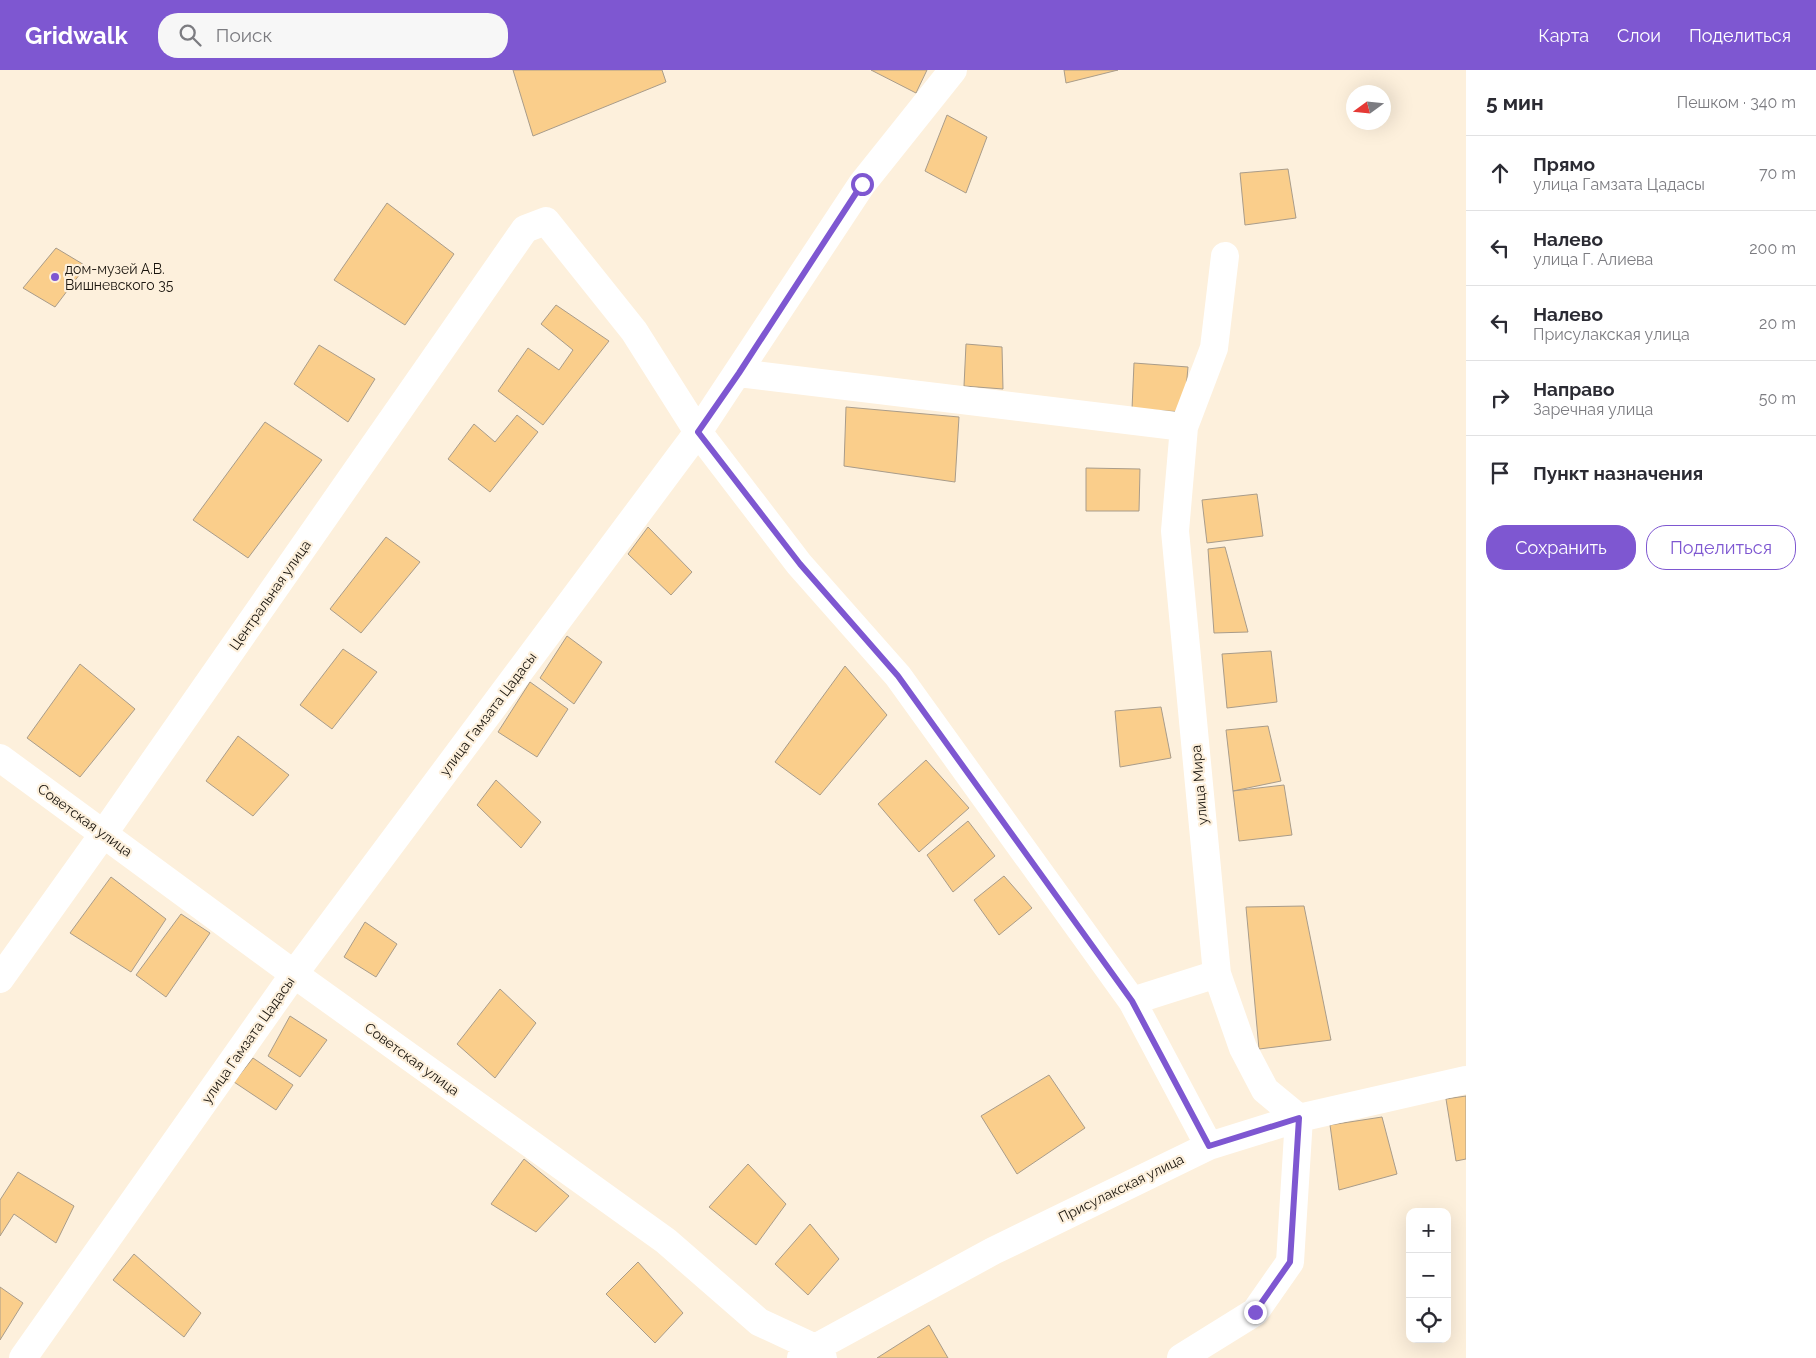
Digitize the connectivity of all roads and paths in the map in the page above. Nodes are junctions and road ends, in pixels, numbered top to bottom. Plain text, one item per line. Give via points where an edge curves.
1 (953, 70) edge
2 (1225, 256) dead end
3 (739, 373) junction
4 (1184, 427) junction
5 (698, 432) junction
6 (0, 758) edge
7 (104, 834) junction
8 (294, 974) junction
9 (1217, 974) junction
10 (0, 978) edge
11 (1132, 1001) junction
12 (1466, 1080) edge
13 (1299, 1118) junction
14 (1209, 1146) junction
15 (813, 1355) edge
16 (23, 1358) edge
17 (1181, 1358) edge

1 - 3 street, улица Гамзата Цадасы via 862,184
2 - 4 street, улица Мира via 1214,348
3 - 4 street
3 - 5 street, улица Гамзата Цадасы
4 - 9 street, улица Мира via 1175,531
5 - 7 street, Центральная улица via 634,331 546,221 525,229
5 - 8 street, улица Гамзата Цадасы
5 - 11 street via 800,564 898,676
6 - 7 street, Советская улица
7 - 8 street, Советская улица
7 - 10 street, Центральная улица
8 - 15 street, Советская улица via 666,1241 759,1322
8 - 16 street, улица Гамзата Цадасы
9 - 11 street
9 - 13 street, улица Мира via 1243,1048 1265,1090
11 - 14 street
12 - 13 street, Присулакская улица
13 - 14 street, Присулакская улица
13 - 17 street via 1290,1262 1255,1312
14 - 15 street, Присулакская улица via 993,1252

